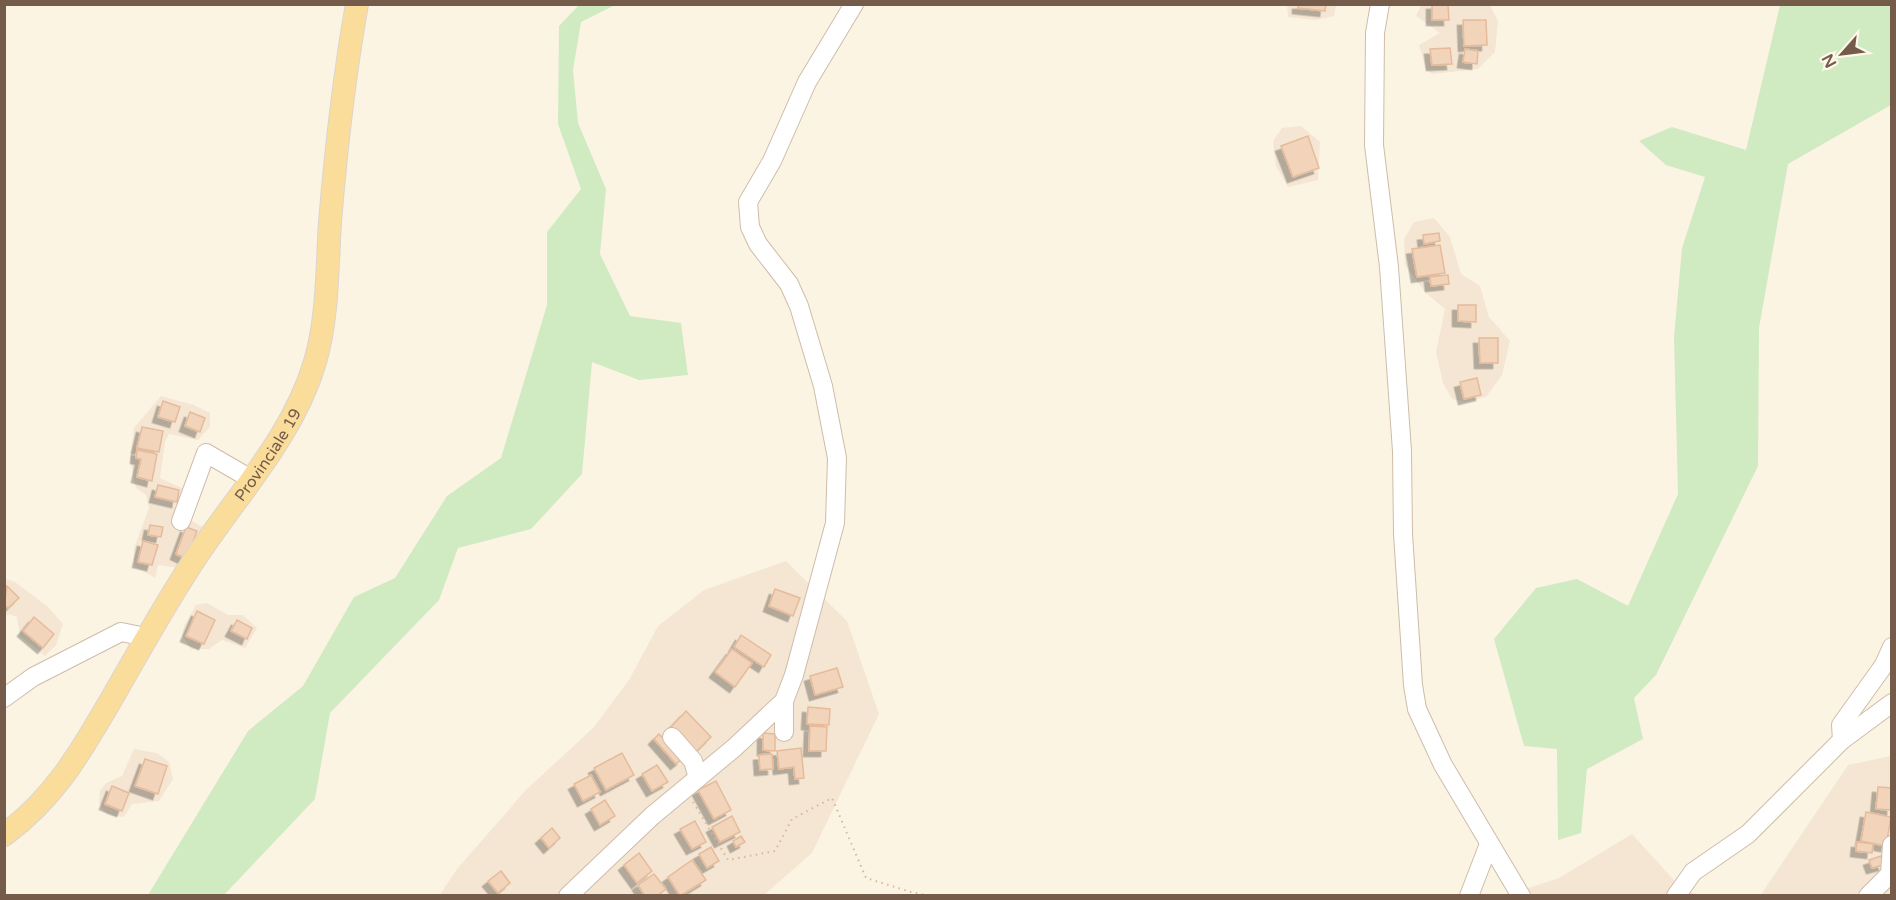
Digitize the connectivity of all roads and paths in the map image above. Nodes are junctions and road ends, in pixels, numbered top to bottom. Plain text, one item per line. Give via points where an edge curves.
1 (357, 4) edge
2 (855, 4) edge
3 (1380, 4) edge
4 (251, 479) junction
5 (181, 521) dead end
6 (144, 642) junction
7 (1892, 646) edge
8 (4, 698) edge
9 (784, 701) junction
10 (1892, 703) edge
11 (784, 732) dead end
12 (672, 737) dead end
13 (1842, 740) junction
14 (692, 784) junction
15 (4, 835) edge
16 (1489, 844) junction
17 (1892, 845) edge
18 (1681, 894) edge
19 (568, 896) edge
20 (931, 896) edge
21 (1469, 896) edge
22 (1521, 896) edge
23 (1868, 896) edge

1 - 4 main road, Provinciale 19 via 336,147 324,310 315,360 296,411
2 - 9 street via 807,82 772,160 748,202 750,227 789,284 799,306 823,386 837,458 835,523
3 - 16 street via 1375,33 1374,145 1389,267 1413,685 1427,733
4 - 5 street via 206,453
4 - 6 main road, Provinciale 19 via 214,528
6 - 8 street via 136,635 122,632 33,677
6 - 15 main road, Provinciale 19 via 73,766 38,806
7 - 13 street via 1884,665 1841,725
9 - 11 street
9 - 14 street
10 - 13 street
12 - 14 street via 693,761
13 - 18 street via 1748,834 1694,872
14 - 19 street via 652,816
14 - 20 path via 728,860 775,851 792,819 832,798 866,878
16 - 21 street
16 - 22 street
17 - 23 street via 1890,874

